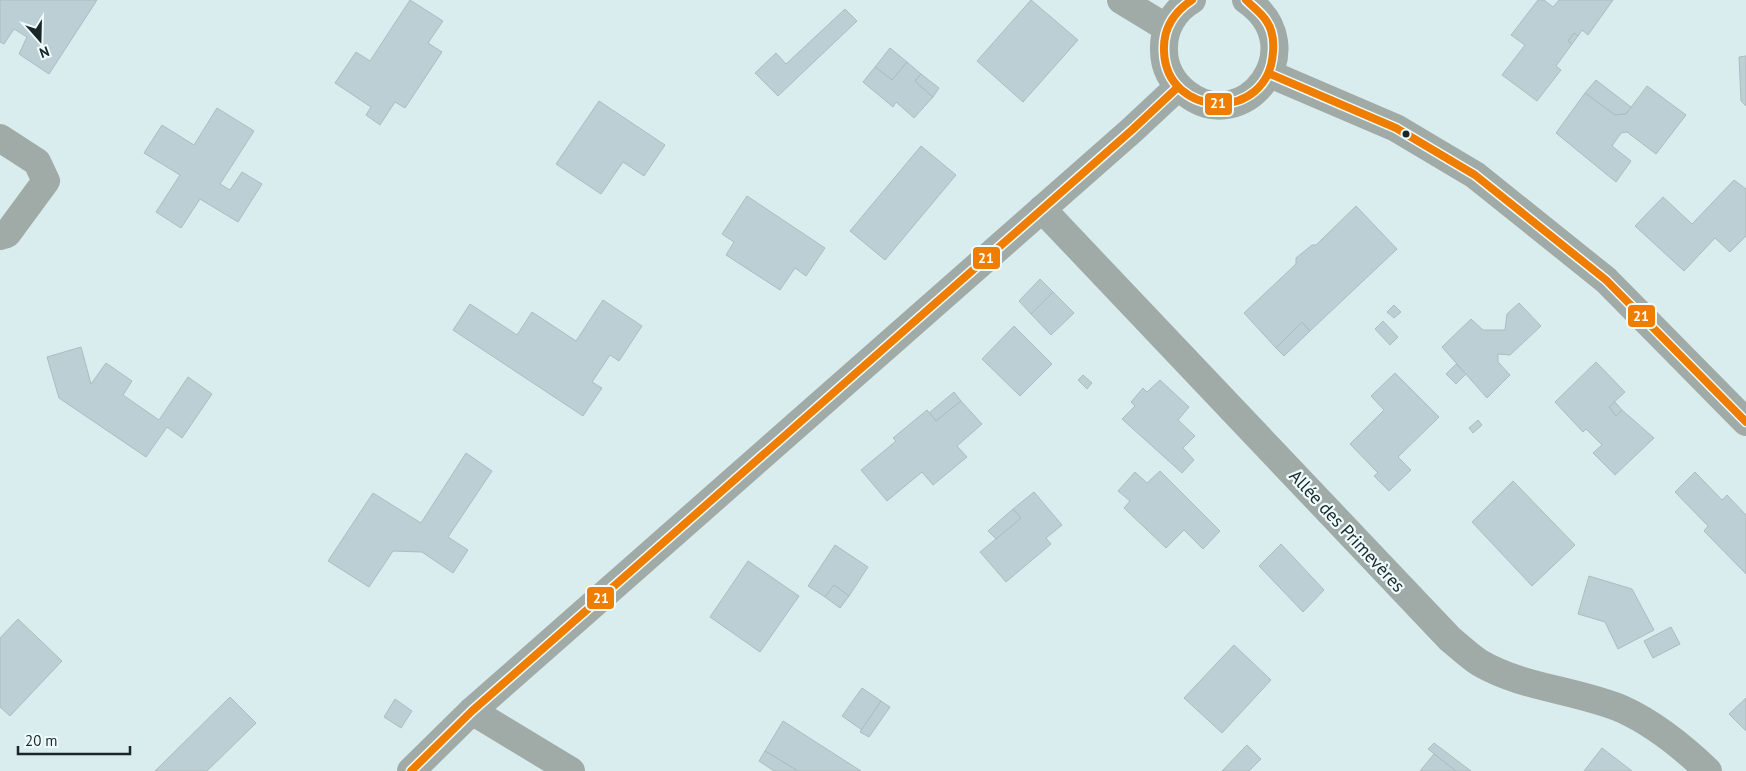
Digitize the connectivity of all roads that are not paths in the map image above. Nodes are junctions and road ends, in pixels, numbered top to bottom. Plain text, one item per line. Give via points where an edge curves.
1 (1121, 0) edge
2 (1192, 0) edge
3 (1258, 3) edge
4 (1167, 28) junction
5 (1270, 74) junction
6 (1178, 87) junction
7 (0, 138) edge
8 (1042, 209) junction
9 (0, 236) edge
10 (1746, 422) edge
11 (472, 711) junction
12 (411, 771) edge
13 (571, 771) edge
14 (1708, 771) edge

1 - 4 street
2 - 4 street via 1176,13
3 - 5 street via 1276,45
4 - 6 street via 1163,43 1164,59
5 - 6 street via 1244,99 1227,104 1209,104 1192,98
5 - 10 street via 1396,128 1476,175 1606,280
6 - 8 street
7 - 9 street via 37,162 46,181 7,234
8 - 11 street
8 - 14 street, Allée des Primevères via 1450,640 1480,663 1506,675 1620,709 1646,721 1679,743
11 - 12 street
11 - 13 street

